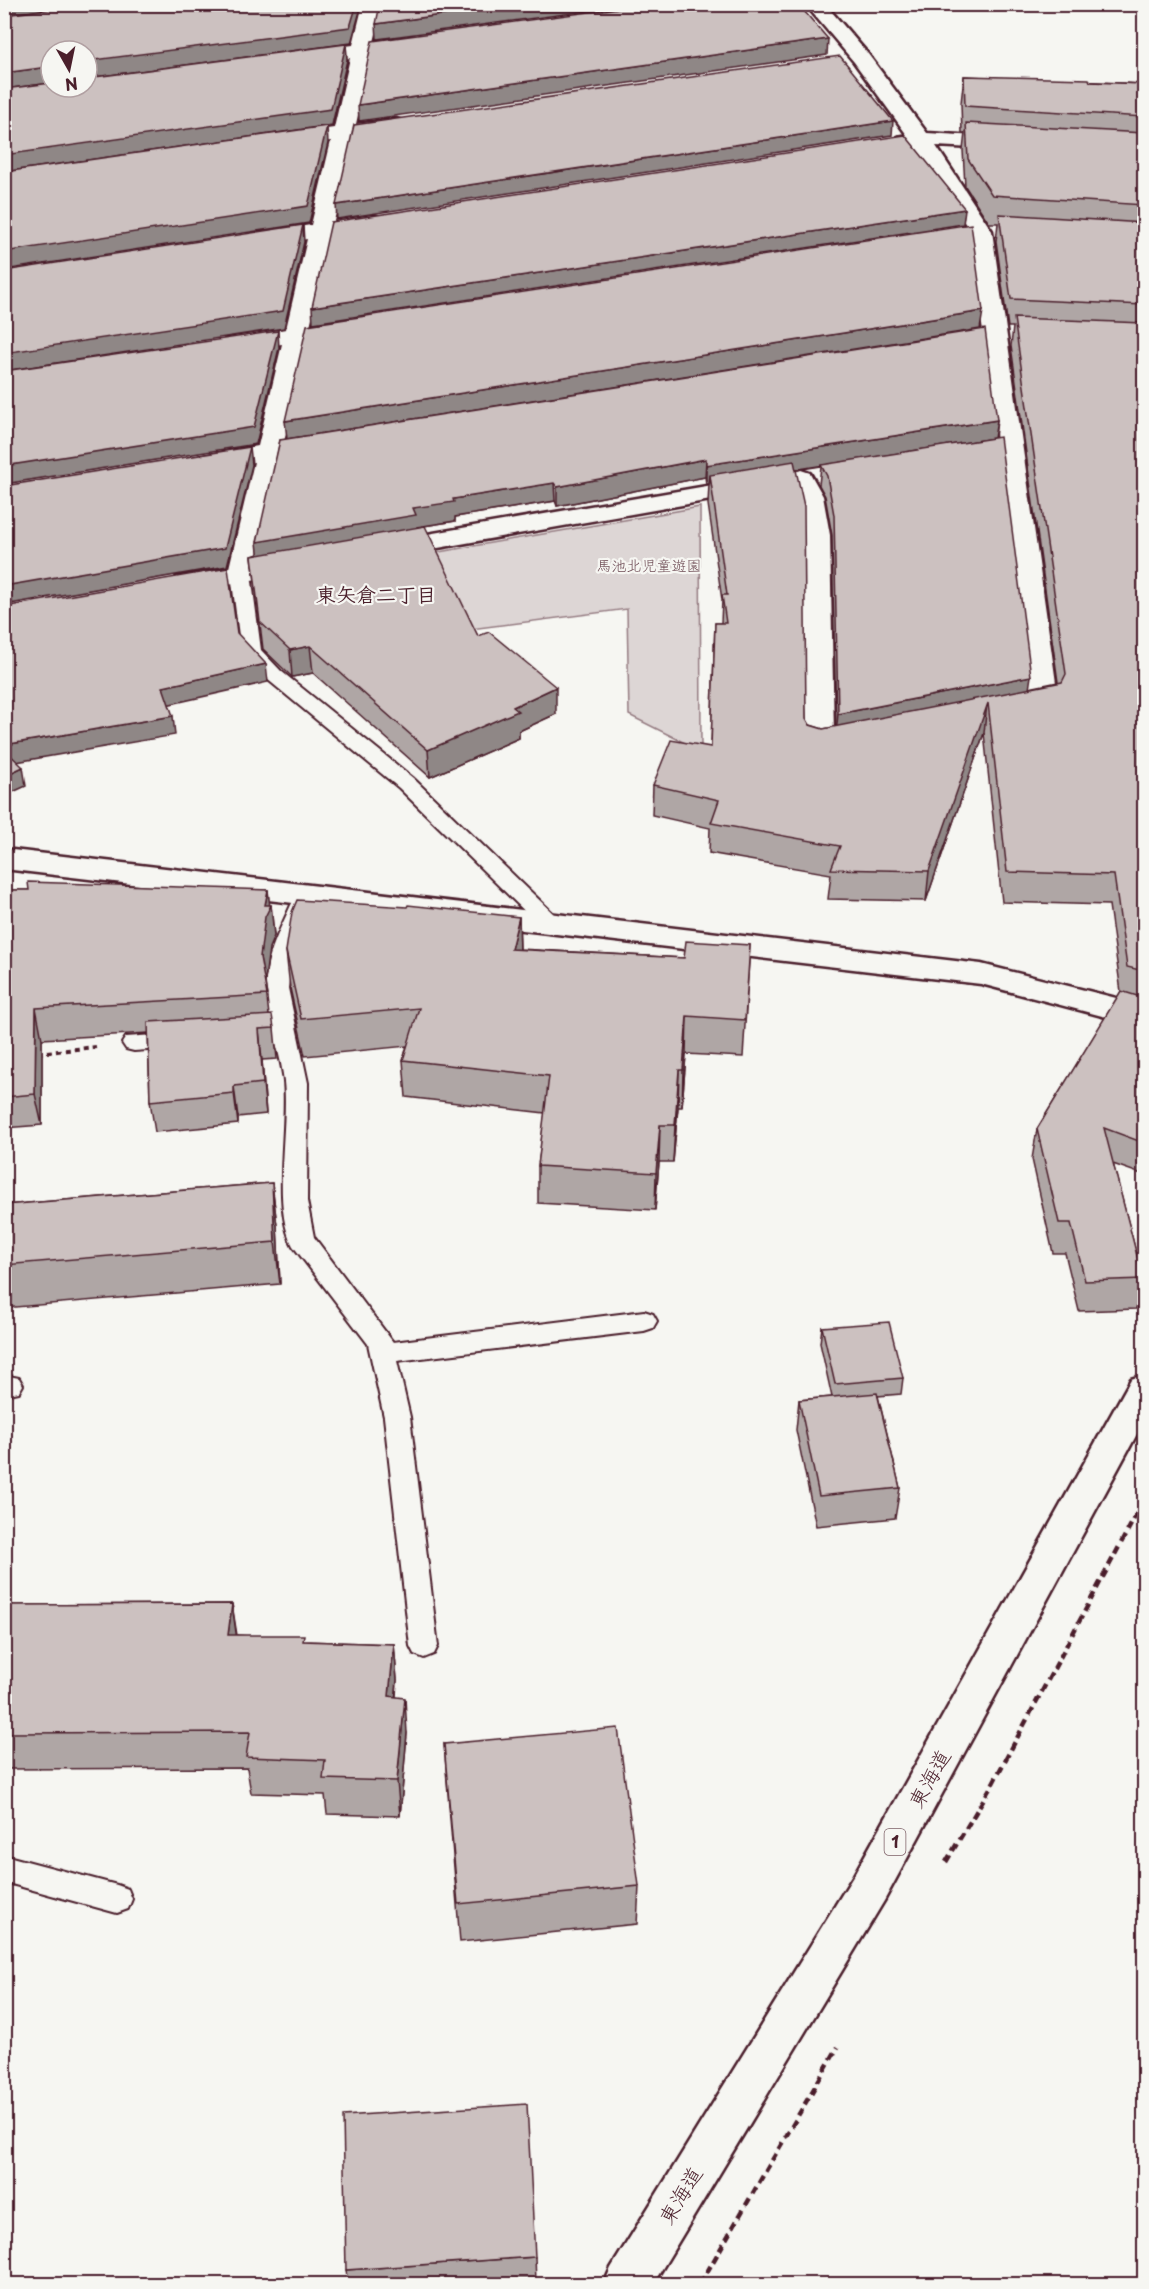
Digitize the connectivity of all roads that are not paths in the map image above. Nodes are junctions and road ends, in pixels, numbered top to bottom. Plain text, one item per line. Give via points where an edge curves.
1 (373, 4) edge
2 (814, 4) edge
3 (432, 40) edge
4 (362, 50) junction
5 (861, 58) junction
6 (282, 60) edge
7 (838, 61) edge
8 (414, 122) edge
9 (344, 132) junction
10 (921, 139) junction
11 (262, 144) edge
12 (885, 144) edge
13 (1027, 145) edge
14 (391, 219) edge
15 (321, 230) junction
16 (239, 243) edge
17 (367, 324) edge
18 (296, 335) junction
19 (215, 348) edge
20 (351, 439) edge
21 (269, 452) junction
22 (189, 465) edge
23 (369, 552) edge
24 (322, 560) edge
25 (241, 574) junction
26 (158, 588) edge
27 (1000, 712) edge
28 (865, 739) edge
29 (4, 859) edge
30 (307, 894) junction
31 (552, 924) junction
32 (1144, 1016) edge
33 (204, 1040) edge
34 (134, 1043) road end
35 (644, 1321) dead end
36 (383, 1353) junction
37 (1144, 1389) edge
38 (424, 1646) dead end
39 (4, 1868) edge
40 (117, 1899) dead end
41 (627, 2284) edge

1 - 4 main road
2 - 5 main road
3 - 4 main road
4 - 6 main road
4 - 9 main road
5 - 7 main road
5 - 10 main road
8 - 9 main road
9 - 11 main road
9 - 15 main road
10 - 12 main road
10 - 13 main road
10 - 27 main road via 981,232 995,338 998,446 1044,704
14 - 15 main road
15 - 16 main road
15 - 18 main road
17 - 18 main road
18 - 19 main road
18 - 21 main road
20 - 21 main road
21 - 22 main road
21 - 25 main road
23 - 28 main road via 812,476 810,496 817,535 820,748
24 - 25 main road
25 - 26 main road
25 - 31 lane via 251,651 274,675 406,783
29 - 30 main road
30 - 31 main road
30 - 36 lane via 282,948 274,1036 296,1083 295,1201 302,1239 380,1341
31 - 32 main road via 981,974
33 - 34 lane
35 - 36 lane
36 - 38 lane via 397,1417
37 - 41 main road, 東海道 / 1 via 869,1888
39 - 40 lane

